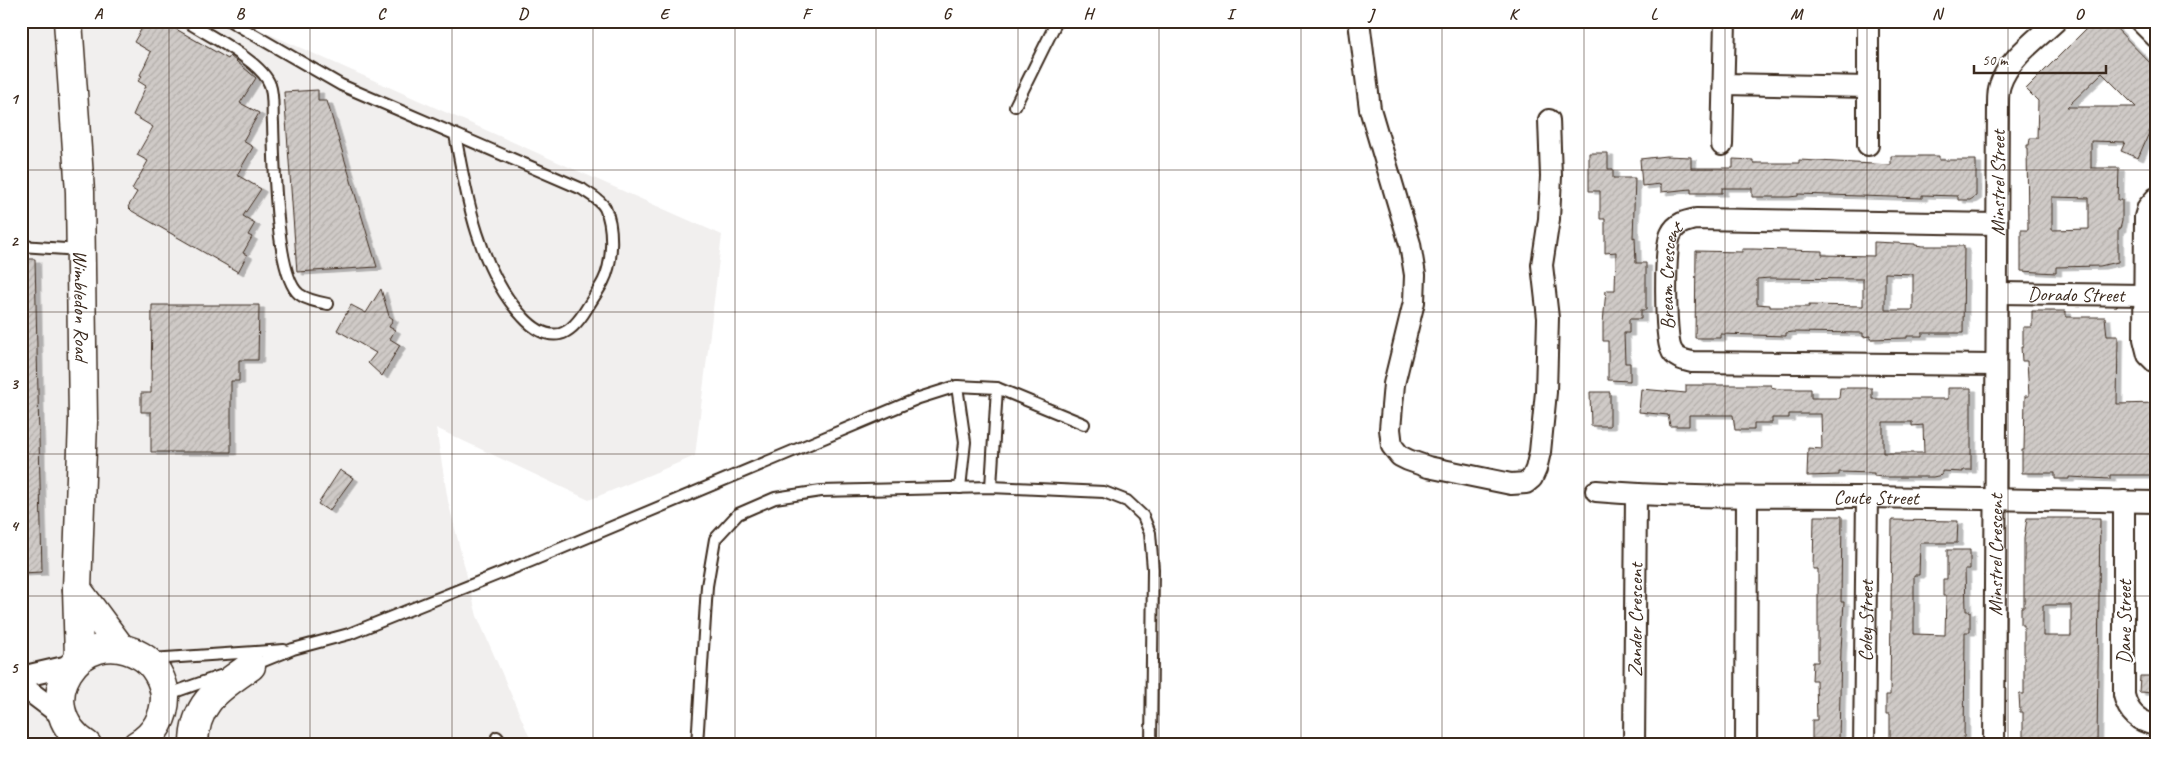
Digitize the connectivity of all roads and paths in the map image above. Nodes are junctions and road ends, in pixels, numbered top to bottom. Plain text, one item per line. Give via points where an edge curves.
1 (68, 21) edge
2 (186, 21) edge
3 (230, 21) edge
4 (1057, 21) edge
5 (1359, 21) edge
6 (1725, 21) edge
7 (1868, 21) edge
8 (2056, 21) edge
9 (2140, 21) edge
10 (2156, 37) edge
11 (1724, 84) junction
12 (1868, 87) junction
13 (1016, 106) dead end
14 (1550, 120) dead end
15 (455, 134) junction
16 (1722, 145) dead end
17 (1868, 145) dead end
18 (2156, 198) edge
19 (1997, 224) junction
20 (21, 246) edge
21 (81, 250) junction
22 (1997, 293) junction
23 (2144, 295) junction
24 (328, 304) dead end
25 (2156, 363) edge
26 (1996, 365) junction
27 (957, 386) junction
28 (997, 388) junction
29 (1084, 424) dead end
30 (991, 487) junction
31 (960, 488) junction
32 (1596, 491) dead end
33 (1636, 494) junction
34 (1867, 497) junction
35 (1747, 498) junction
36 (1995, 499) junction
37 (2124, 501) junction
38 (2156, 502) edge
39 (77, 589) junction
40 (120, 647) junction
41 (293, 649) junction
42 (147, 659) junction
43 (76, 661) junction
44 (251, 666) junction
45 (21, 677) edge
46 (21, 685) edge
47 (165, 695) junction
48 (2156, 725) edge
49 (164, 734) edge
50 (74, 735) edge
51 (138, 745) edge
52 (194, 745) edge
53 (697, 745) edge
54 (1151, 745) edge
55 (1634, 745) edge
56 (1746, 745) edge
57 (1864, 745) edge
58 (1994, 745) edge

1 - 21 main road, Wimbledon Road
2 - 24 lane via 256,64 270,85 276,192 286,270 292,287 299,294
3 - 15 lane via 341,85
4 - 13 lane
5 - 14 street via 1370,109 1410,244 1415,276 1414,302 1394,384 1390,429 1395,452 1408,460 1511,484 1526,482 1536,470 1546,392 1548,318 1542,265 1551,176
6 - 11 street
7 - 12 street
8 - 19 street, Minstrel Street via 2016,60 2005,73 2000,86
9 - 10 street
11 - 12 street
11 - 16 street
12 - 17 street
15 - 15 lane via 582,189 604,206 610,235 610,260 604,281 579,321 566,331 559,334 541,332 509,302 476,227
18 - 23 street, Dorado Street via 2145,217
19 - 22 street, Minstrel Street
19 - 26 street, Bream Crescent via 1696,218 1685,221 1672,232 1667,258 1668,340 1674,355 1684,360
20 - 21 lane
21 - 39 main road, Wimbledon Road via 84,421
22 - 23 street, Dorado Street
22 - 26 street, Minstrel Street
23 - 25 street via 2145,349
26 - 36 street, Minstrel Crescent
27 - 28 lane
27 - 31 lane via 965,442
27 - 41 lane via 919,398 349,634
28 - 29 lane
28 - 30 lane
30 - 31 lane
30 - 54 lane via 1104,492 1127,501 1143,516 1150,533 1153,569
31 - 53 lane via 820,491 775,498 738,514 716,539 707,586
32 - 33 street, Coute Street
33 - 35 street, Coute Street
33 - 55 street, Zander Crescent
34 - 35 street, Coute Street
34 - 36 street, Coute Street
34 - 57 street, Coley Street
35 - 56 street
36 - 37 street, Coute Street
36 - 58 street, Minstrel Crescent
37 - 38 street, Coute Street
37 - 48 street, Dane Street via 2124,695 2133,715
39 - 40 main road
39 - 43 main road, Wimbledon Road
40 - 42 main road
40 - 43 main road via 95,650
41 - 42 lane
41 - 44 lane
42 - 47 main road via 162,682
43 - 45 street
43 - 50 main road via 65,676 60,703
44 - 47 lane
44 - 52 main road via 213,693 201,710
46 - 50 street
47 - 49 main road
49 - 51 main road via 152,733

